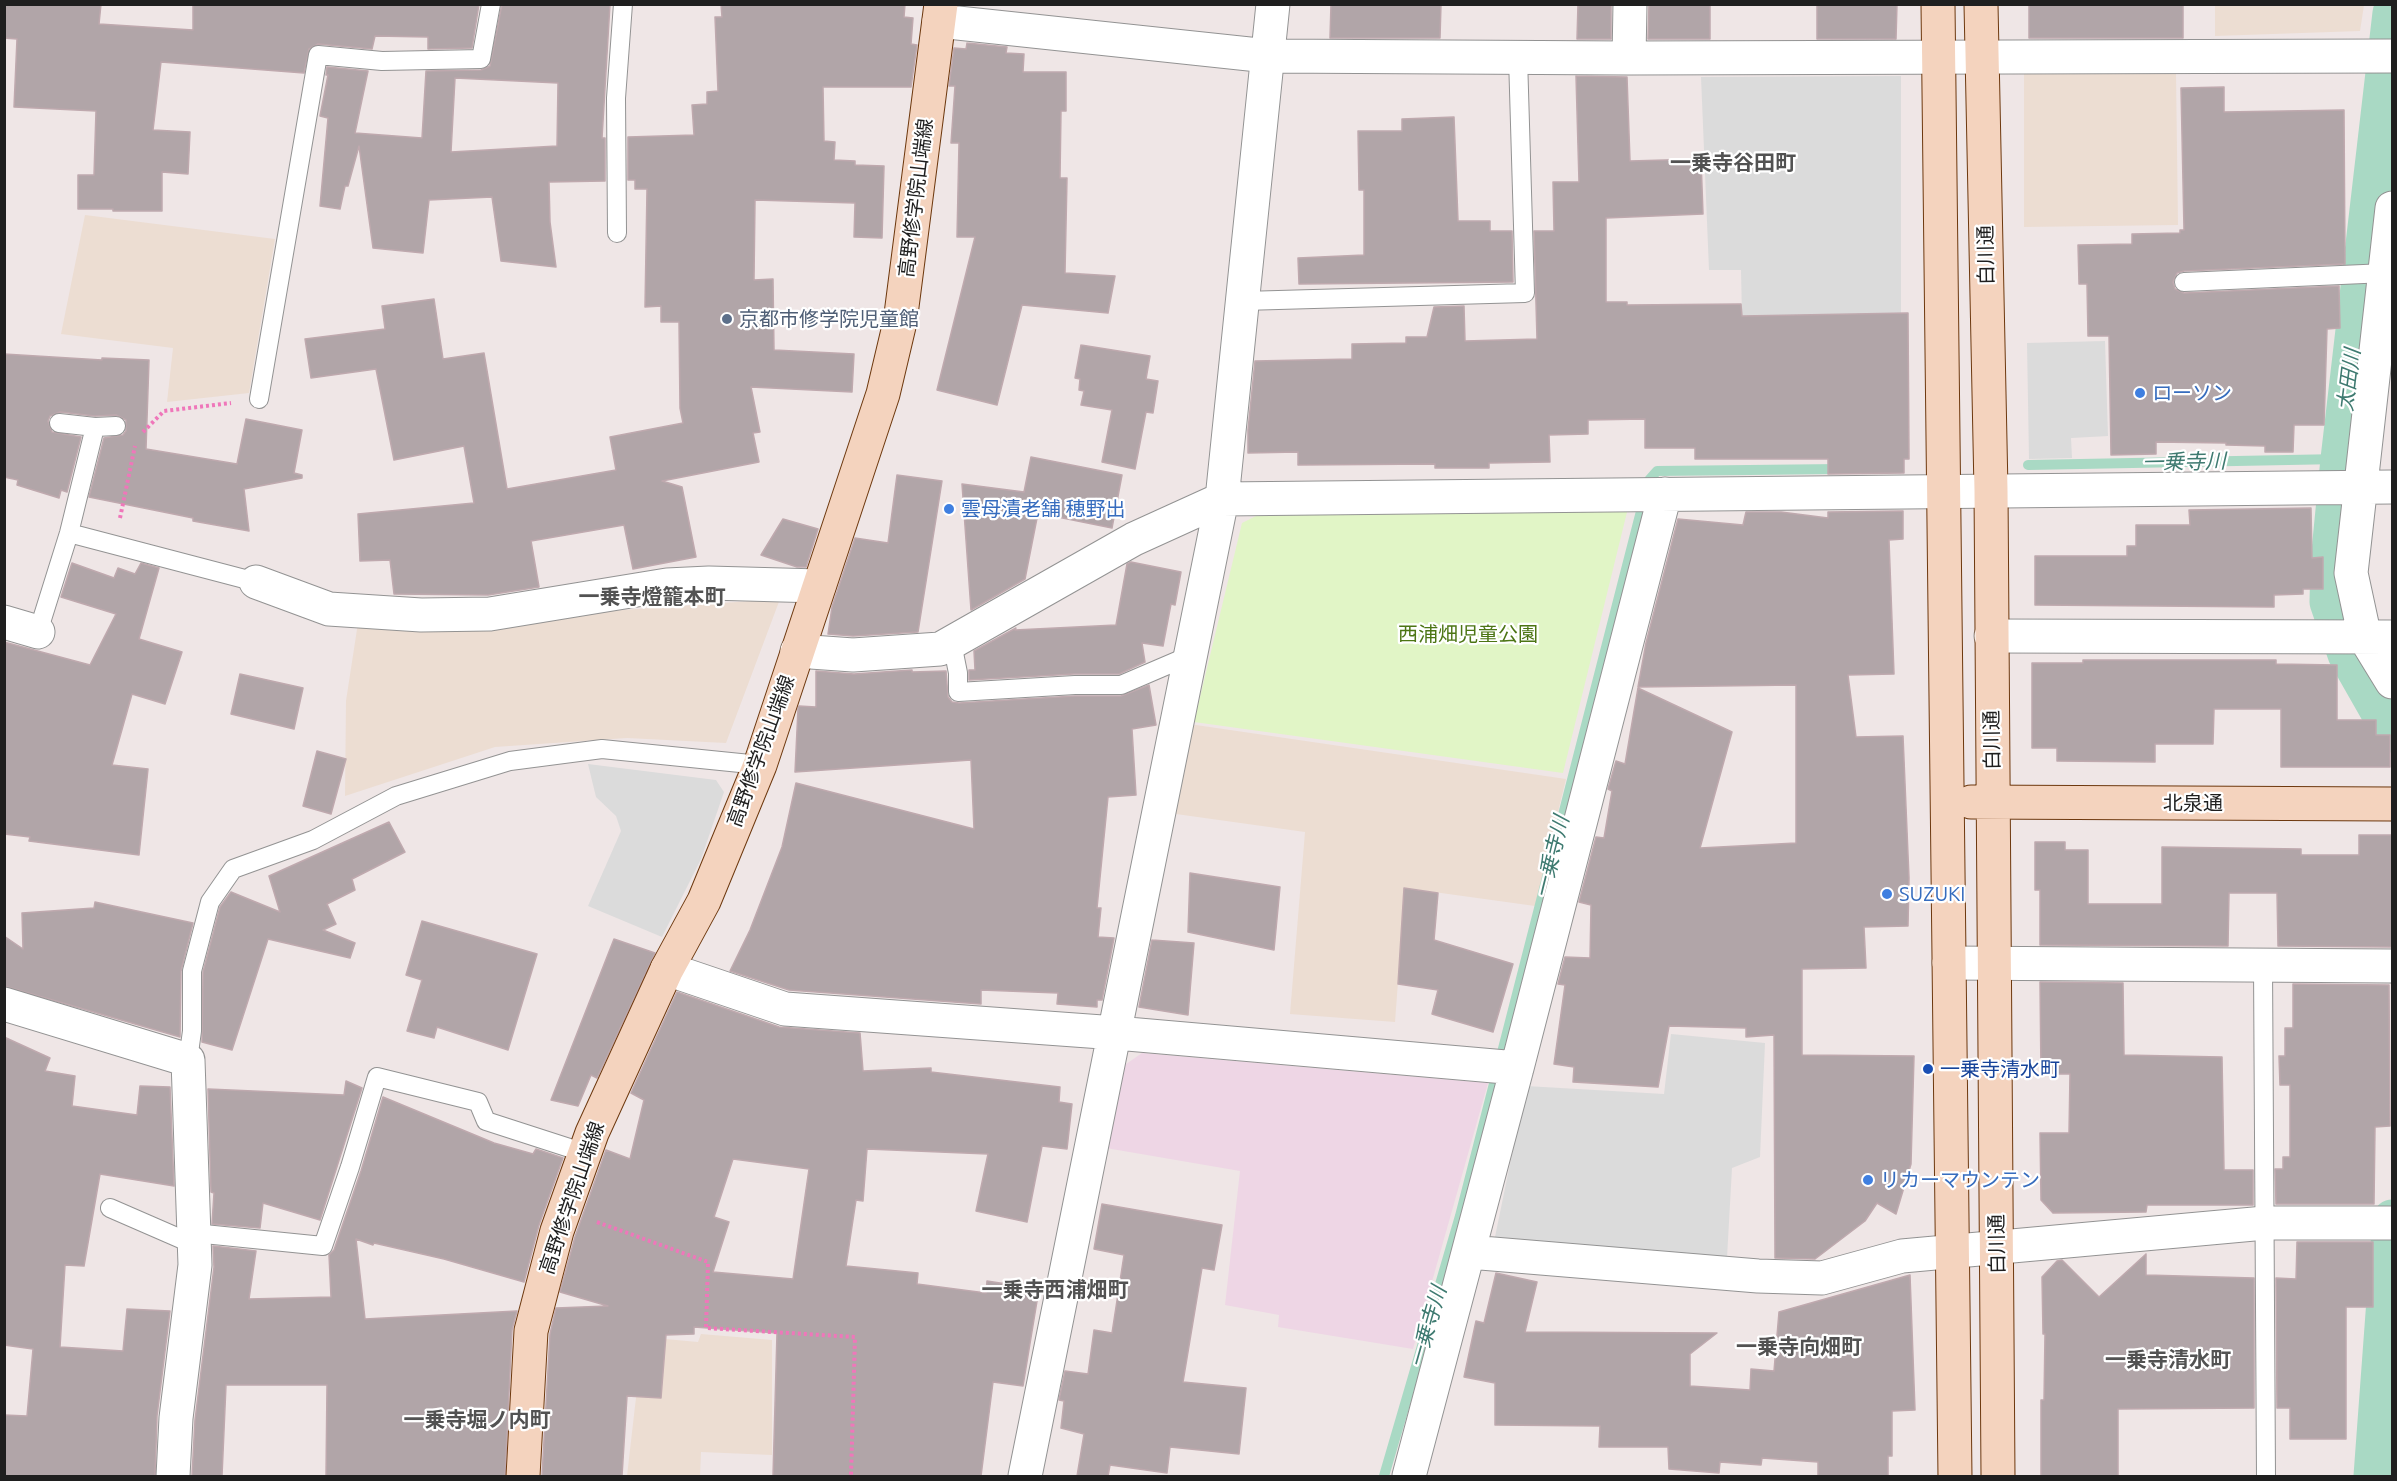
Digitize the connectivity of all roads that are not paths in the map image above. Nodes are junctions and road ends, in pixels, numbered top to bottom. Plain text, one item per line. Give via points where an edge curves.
1 (491, 4) edge
2 (623, 4) edge
3 (1273, 4) edge
4 (1630, 4) edge
5 (1938, 4) edge
6 (1981, 4) edge
7 (940, 13) edge
8 (1268, 56) junction
9 (1518, 57) junction
10 (1938, 57) junction
11 (1982, 57) junction
12 (2384, 57) edge
13 (1629, 58) junction
14 (2392, 208) edge
15 (618, 233) dead end
16 (2386, 273) junction
17 (2184, 282) dead end
18 (1243, 301) junction
19 (259, 399) road end
20 (59, 423) dead end
21 (116, 426) dead end
22 (94, 427) junction
23 (2357, 487) edge
24 (1991, 490) junction
25 (1945, 491) junction
26 (1665, 494) junction
27 (1222, 499) junction
28 (69, 533) junction
29 (256, 582) joint
30 (819, 586) junction
31 (4, 622) edge
32 (38, 632) joint
33 (1991, 636) junction
34 (2359, 637) edge
35 (952, 643) junction
36 (797, 651) junction
37 (1191, 655) junction
38 (2392, 682) edge
39 (760, 765) junction
40 (1948, 802) junction
41 (1993, 802) junction
42 (2392, 804) edge
43 (1949, 963) junction
44 (1993, 964) junction
45 (2263, 965) junction
46 (2392, 966) edge
47 (667, 969) junction
48 (4, 1004) edge
49 (1116, 1033) junction
50 (188, 1060) junction
51 (1517, 1068) junction
52 (585, 1153) junction
53 (110, 1208) dead end
54 (2265, 1223) junction
55 (2385, 1223) edge
56 (194, 1239) junction
57 (1997, 1248) junction
58 (1469, 1252) junction
59 (1952, 1252) junction
60 (173, 1476) edge
61 (523, 1476) edge
62 (1025, 1476) edge
63 (1409, 1476) edge
64 (1955, 1476) edge
65 (1998, 1476) edge
66 (2266, 1476) edge

1 - 19 lane via 481,59 382,61 318,55
2 - 15 lane via 616,98
3 - 8 street
4 - 13 street
5 - 10 street
6 - 11 street, 白川通
7 - 8 street
7 - 30 street, 高野修学院山端線 via 900,322 884,393
8 - 9 street
8 - 18 street
9 - 13 street
9 - 18 lane via 1525,293
10 - 11 street
10 - 13 street
10 - 25 street
11 - 12 street
11 - 24 street, 白川通
14 - 16 street
16 - 17 lane
16 - 23 street
18 - 27 street
20 - 22 lane
21 - 22 lane
22 - 28 lane
23 - 24 street
23 - 34 street via 2351,573
24 - 25 street
24 - 33 street, 白川通
25 - 26 street
25 - 40 street
26 - 27 street
26 - 51 street
27 - 35 street via 1134,539
27 - 37 street
28 - 29 lane
28 - 32 lane
29 - 30 street via 329,609 421,615 490,614 667,585 709,582
30 - 36 street, 高野修学院山端線
31 - 32 street
33 - 34 street
33 - 41 street, 白川通
34 - 38 street
35 - 36 street via 940,649 853,655
35 - 37 lane via 958,692 1121,685
36 - 39 street, 高野修学院山端線
37 - 49 street
39 - 47 street, 高野修学院山端線 via 704,901
39 - 50 lane via 602,748 510,761 396,796 313,840 233,869 210,902 192,971
40 - 41 street, 北泉通
40 - 43 street
41 - 42 street, 北泉通
41 - 44 street, 白川通
43 - 44 street
43 - 59 street
44 - 45 street
44 - 57 street, 白川通
45 - 46 street
45 - 54 lane
47 - 49 street via 784,1009
47 - 52 street, 高野修学院山端線
48 - 50 street
49 - 51 street
49 - 62 street
50 - 56 street
51 - 58 street
52 - 56 lane via 486,1121 478,1102 377,1077 322,1246
52 - 61 street, 高野修学院山端線 via 557,1231 531,1331
53 - 56 lane
54 - 55 street
54 - 57 street
54 - 66 lane
56 - 60 street via 195,1265
57 - 59 street
57 - 65 street, 白川通
58 - 59 street via 1822,1278 1902,1256
58 - 63 street
59 - 64 street

